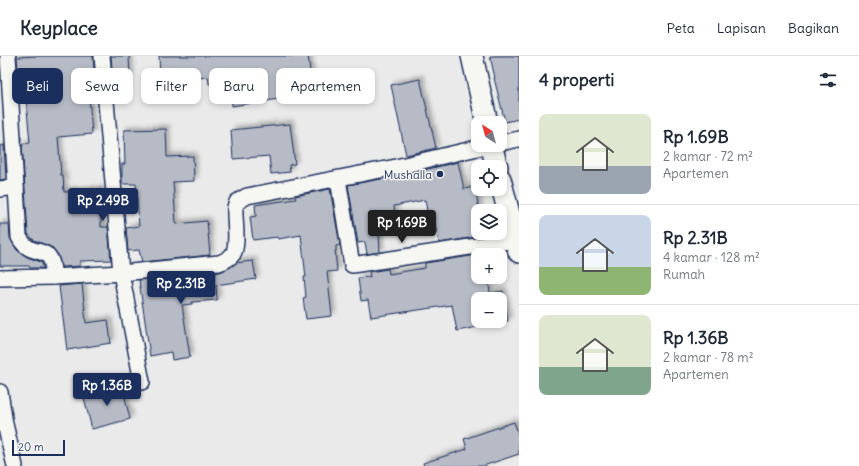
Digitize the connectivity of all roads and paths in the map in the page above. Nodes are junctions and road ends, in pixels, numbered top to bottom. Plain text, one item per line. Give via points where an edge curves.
1 (8, 56) edge
2 (102, 56) edge
3 (472, 56) edge
4 (485, 116) edge
5 (519, 139) edge
6 (507, 142) edge
7 (471, 150) edge
8 (338, 179) junction
9 (16, 187) junction
10 (0, 190) edge
11 (504, 196) edge
12 (517, 246) edge
13 (121, 274) junction
14 (53, 277) junction
15 (0, 278) edge
16 (142, 382) dead end
17 (0, 392) edge
18 (3, 425) edge
19 (15, 466) edge

1 - 9 street
2 - 13 street
3 - 4 street
5 - 6 street
7 - 8 street
8 - 12 street via 352,265
8 - 13 street via 247,196 237,202 236,248 228,260
9 - 10 street
9 - 14 street via 19,237 27,248 48,255 52,260
11 - 12 street
13 - 14 street
13 - 16 street
14 - 15 street
17 - 18 street
18 - 19 street

